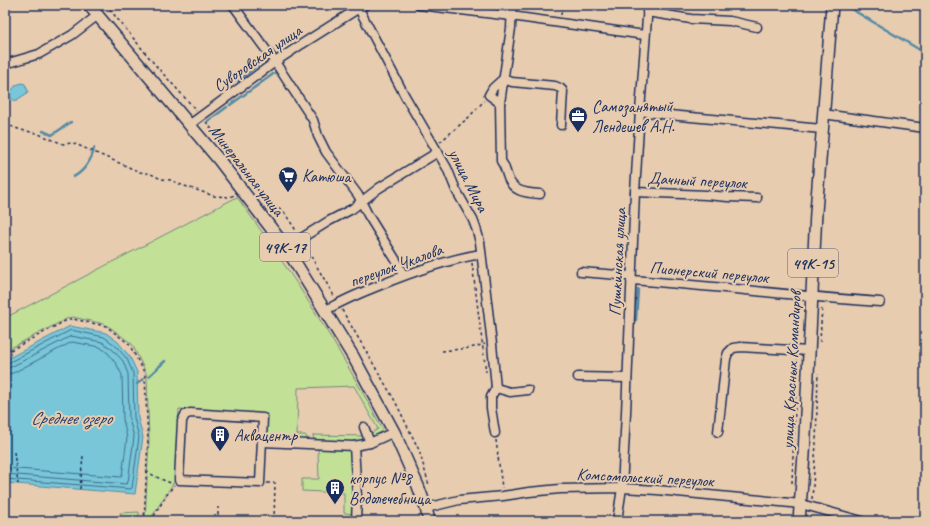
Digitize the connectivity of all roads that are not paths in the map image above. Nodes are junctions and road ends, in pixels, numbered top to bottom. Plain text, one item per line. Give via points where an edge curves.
1 (89, 5) edge
2 (234, 5) edge
3 (420, 5) edge
4 (512, 5) edge
5 (832, 5) edge
6 (360, 6) edge
7 (648, 8) edge
8 (98, 15) junction
9 (512, 16) junction
10 (757, 27) dead end
11 (646, 35) junction
12 (275, 62) junction
13 (5, 64) edge
14 (503, 79) junction
15 (500, 103) junction
16 (640, 111) junction
17 (823, 114) junction
18 (189, 125) junction
19 (561, 125) dead end
20 (925, 128) edge
21 (822, 129) junction
22 (438, 152) junction
23 (635, 192) junction
24 (540, 194) dead end
25 (757, 198) dead end
26 (361, 202) junction
27 (287, 249) junction
28 (481, 254) junction
29 (581, 272) dead end
30 (403, 275) junction
31 (631, 278) junction
32 (811, 296) junction
33 (880, 302) dead end
34 (324, 311) junction
35 (803, 351) junction
36 (578, 377) dead end
37 (627, 378) junction
38 (496, 388) junction
39 (528, 390) dead end
40 (364, 427) dead end
41 (394, 432) junction
42 (718, 432) dead end
43 (495, 434) road end
44 (262, 442) junction
45 (370, 443) junction
46 (354, 446) junction
47 (622, 488) junction
48 (800, 504) junction
49 (426, 508) junction
50 (356, 521) edge
51 (429, 521) edge
52 (617, 521) edge
53 (799, 521) edge
54 (862, 521) edge

1 - 8 main road, Минеральная улица / 49К-17
2 - 12 street
3 - 9 street
4 - 9 street
5 - 17 main road, улица Красных Командиров / 49К-15
6 - 12 street, Суворовская улица
6 - 22 street, улица Мира
7 - 10 street via 691,19 730,21
7 - 11 street, Пушкинская улица
8 - 13 street via 72,35 39,54
8 - 18 main road, Минеральная улица / 49К-17
9 - 11 street
9 - 14 street
11 - 16 street, Пушкинская улица
12 - 18 street, Суворовская улица
12 - 26 street via 313,120 326,152
14 - 15 street
14 - 15 street via 489,95
14 - 19 street via 560,88 563,91
15 - 24 street via 500,156 506,167 507,177 517,190
16 - 21 street
16 - 23 street, Пушкинская улица
17 - 20 street
17 - 21 main road, улица Красных Командиров / 49К-15
18 - 27 main road, Минеральная улица / 49К-17
21 - 32 main road, улица Красных Командиров / 49К-15
22 - 26 street
22 - 28 street, улица Мира via 476,228
23 - 25 street, Дачный переулок
23 - 31 street, Пушкинская улица
26 - 27 street
26 - 30 street
27 - 34 main road, Минеральная улица / 49К-17
28 - 30 street, переулок Чкалова via 450,260
28 - 38 street, улица Мира
29 - 31 street, Пионерский переулок
30 - 34 street, переулок Чкалова
31 - 32 street, Пионерский переулок
31 - 37 street, Пушкинская улица
32 - 33 street, Пионерский переулок
32 - 35 main road, улица Красных Командиров / 49К-15
34 - 41 main road, Минеральная улица / 49К-17 via 354,358
35 - 42 street via 733,348 726,359
35 - 48 main road, улица Красных Командиров / 49К-15
36 - 37 street
37 - 47 street, Пушкинская улица
38 - 39 street via 510,392
38 - 43 street via 491,397
40 - 45 street
41 - 45 street
41 - 49 main road, Минеральная улица / 49К-17
44 - 44 street via 263,418 190,413 185,415 182,421 179,480 260,483
44 - 46 street
45 - 46 street
46 - 50 street
47 - 48 street, Комсомольский переулок
47 - 49 street, Комсомольский переулок via 529,492 459,500
47 - 52 street, Пушкинская улица
48 - 53 main road, улица Красных Командиров / 49К-15
48 - 54 street, Комсомольский переулок
49 - 51 main road, Минеральная улица / 49К-17

